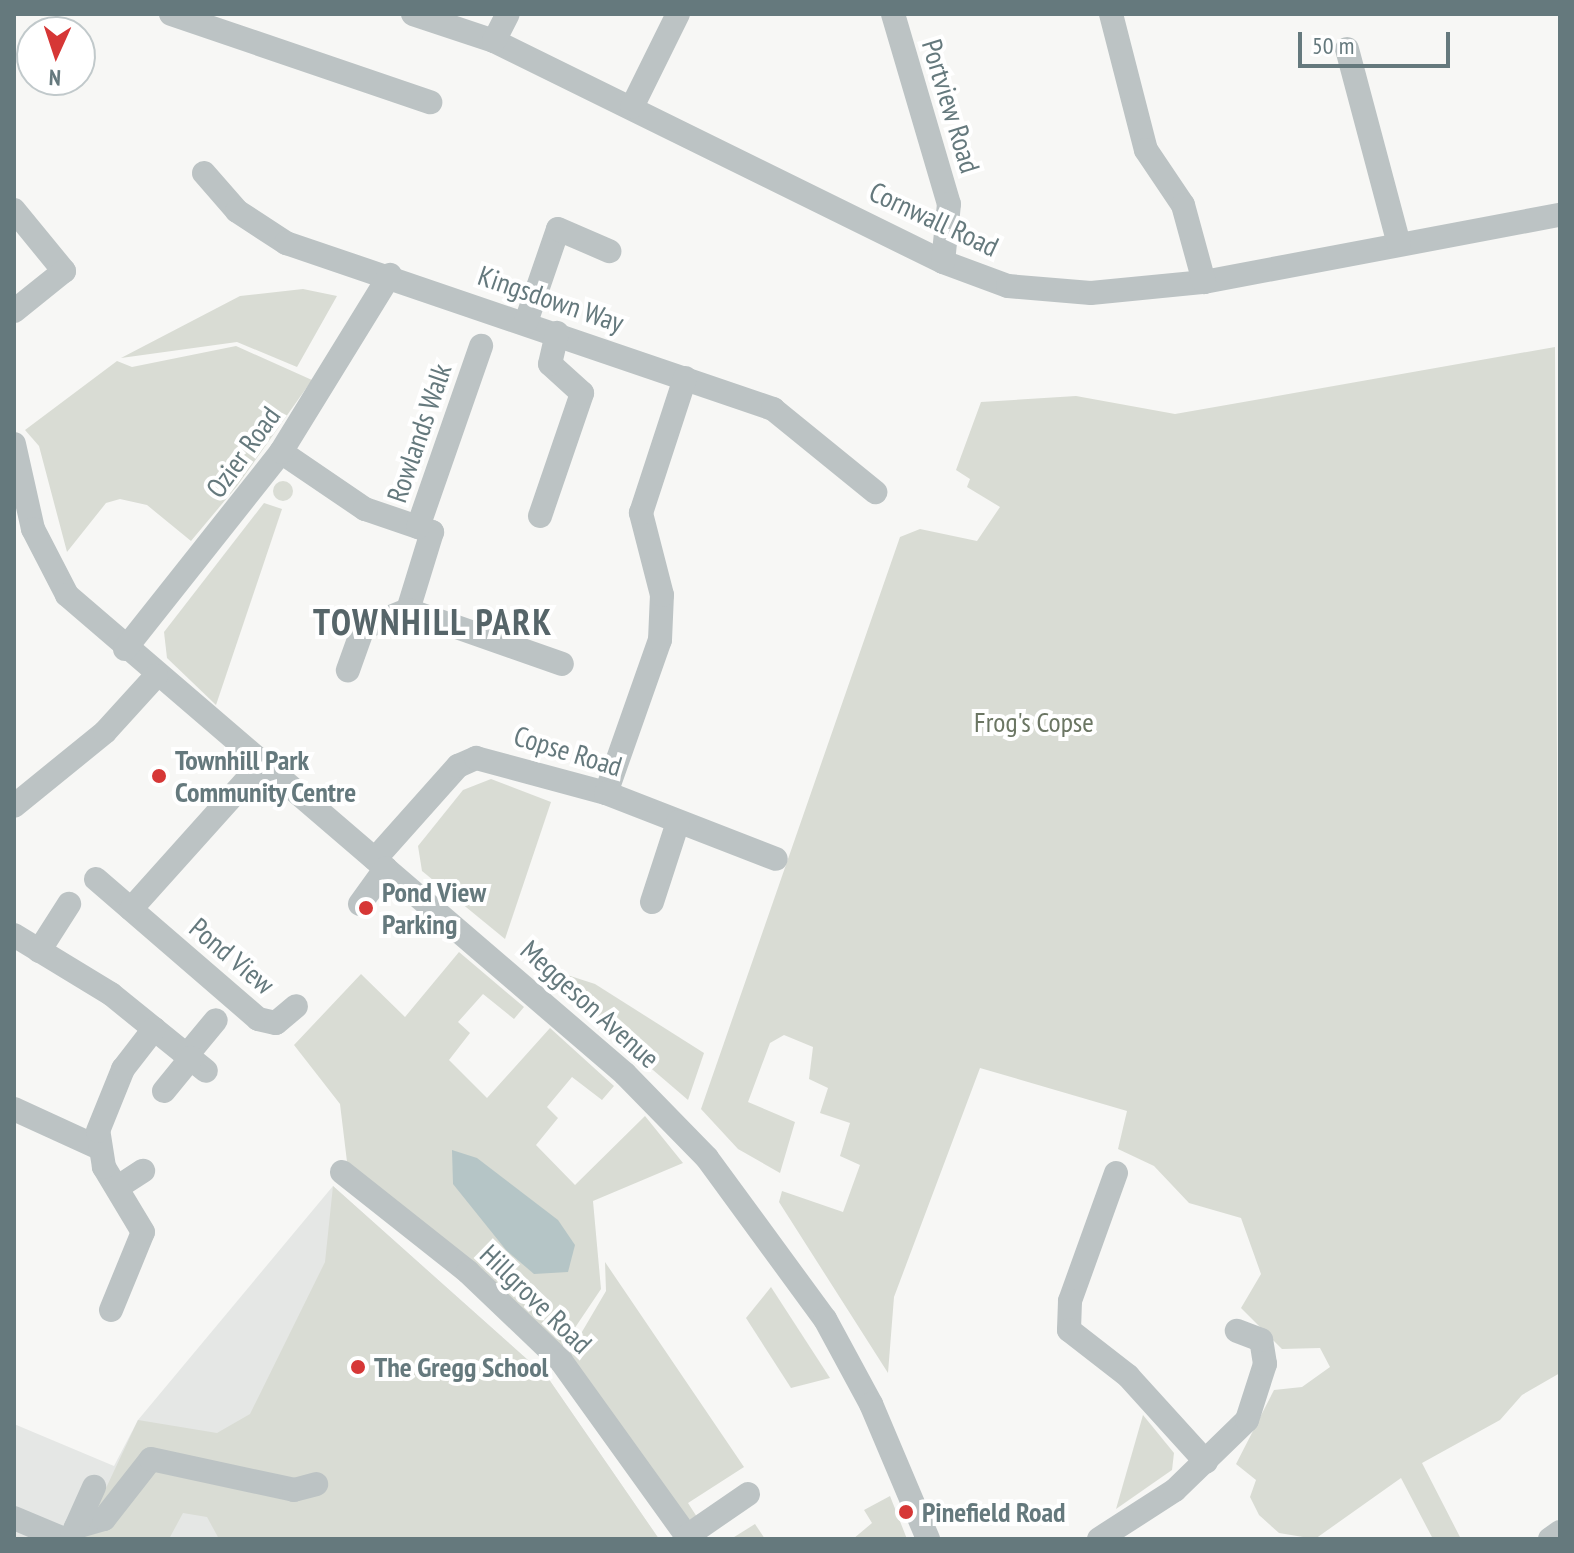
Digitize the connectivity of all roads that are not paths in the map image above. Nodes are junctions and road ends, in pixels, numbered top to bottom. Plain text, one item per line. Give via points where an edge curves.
1 (171, 14) edge
2 (413, 14) edge
3 (508, 14) edge
4 (678, 14) edge
5 (893, 14) edge
6 (1111, 14) edge
7 (494, 41) junction
8 (1347, 49) dead end
9 (430, 102) dead end
10 (632, 107) junction
11 (204, 173) dead end
12 (14, 210) edge
13 (1560, 215) edge
14 (1399, 244) junction
15 (609, 251) dead end
16 (943, 262) junction
17 (390, 275) junction
18 (1204, 282) junction
19 (14, 311) edge
20 (526, 322) junction
21 (557, 333) junction
22 (481, 346) dead end
23 (685, 378) junction
24 (14, 444) edge
25 (281, 452) junction
26 (875, 492) dead end
27 (540, 516) dead end
28 (418, 527) junction
29 (408, 610) junction
30 (125, 649) junction
31 (562, 664) dead end
32 (348, 670) dead end
33 (156, 676) junction
34 (260, 765) junction
35 (606, 793) junction
36 (14, 806) edge
37 (678, 822) junction
38 (776, 859) dead end
39 (381, 864) junction
40 (96, 879) dead end
41 (652, 902) dead end
42 (69, 904) dead end
43 (360, 904) dead end
44 (131, 909) junction
45 (14, 935) edge
46 (39, 951) junction
47 (296, 1006) dead end
48 (216, 1020) dead end
49 (154, 1029) junction
50 (195, 1061) junction
51 (164, 1091) dead end
52 (14, 1109) edge
53 (97, 1147) junction
54 (143, 1171) dead end
55 (342, 1172) dead end
56 (1116, 1173) dead end
57 (118, 1187) junction
58 (111, 1310) dead end
59 (1237, 1331) dead end
60 (1206, 1462) junction
61 (316, 1484) dead end
62 (94, 1487) dead end
63 (748, 1494) dead end
64 (14, 1518) edge
65 (1560, 1532) edge
66 (71, 1535) edge
67 (688, 1537) edge
68 (928, 1539) edge
69 (1099, 1539) edge
70 (1550, 1539) edge

1 - 9 street
2 - 7 street, Cornwall Road
3 - 7 street
4 - 10 street
5 - 16 street, Portview Road via 949,204
6 - 18 street via 1146,150 1183,205
7 - 10 street, Cornwall Road
8 - 14 street
10 - 16 street, Cornwall Road
11 - 17 street, Kingsdown Way via 237,211 286,243
12 - 19 street via 64,271
13 - 14 street, Cornwall Road
14 - 18 street, Cornwall Road
15 - 20 street via 558,229
16 - 18 street, Cornwall Road via 1008,286 1060,293
17 - 20 street, Kingsdown Way
17 - 25 street, Ozier Road
20 - 21 street, Kingsdown Way
21 - 23 street, Kingsdown Way
21 - 27 street via 550,364 582,393
22 - 28 street, Rowlands Walk
23 - 26 street, Kingsdown Way via 773,409
23 - 35 street via 641,513 662,595 660,640
24 - 30 street, Meggeson Avenue via 49,566 67,595
25 - 28 street, Rowlands Walk via 365,509
25 - 30 street, Ozier Road
28 - 29 street via 432,532
29 - 31 street
29 - 32 street via 363,628
30 - 33 street, Meggeson Avenue
33 - 34 street, Meggeson Avenue
33 - 36 street via 105,732
34 - 39 street, Meggeson Avenue
34 - 44 street
35 - 37 street, Copse Road
35 - 39 street, Copse Road via 476,758 458,766
37 - 38 street, Copse Road
37 - 41 street
39 - 43 street, Copse Road
39 - 68 street, Meggeson Avenue via 625,1074 707,1158 825,1319 871,1404
40 - 44 street, Pond View
42 - 46 street
44 - 47 street, Pond View via 258,1019 276,1023
45 - 46 street
46 - 49 street
48 - 50 street
49 - 50 street
49 - 53 street via 109,1097
50 - 51 street
52 - 53 street
53 - 57 street
54 - 57 street
55 - 67 street, Hillgrove Road via 468,1272 561,1361
56 - 60 street via 1070,1301 1069,1330 1128,1376
57 - 58 street via 143,1232
59 - 60 street via 1261,1340 1264,1375 1247,1420
60 - 69 street
61 - 66 street via 294,1490 151,1459 104,1519
62 - 66 street
63 - 67 street, Hillgrove Road
64 - 66 street
65 - 70 street

